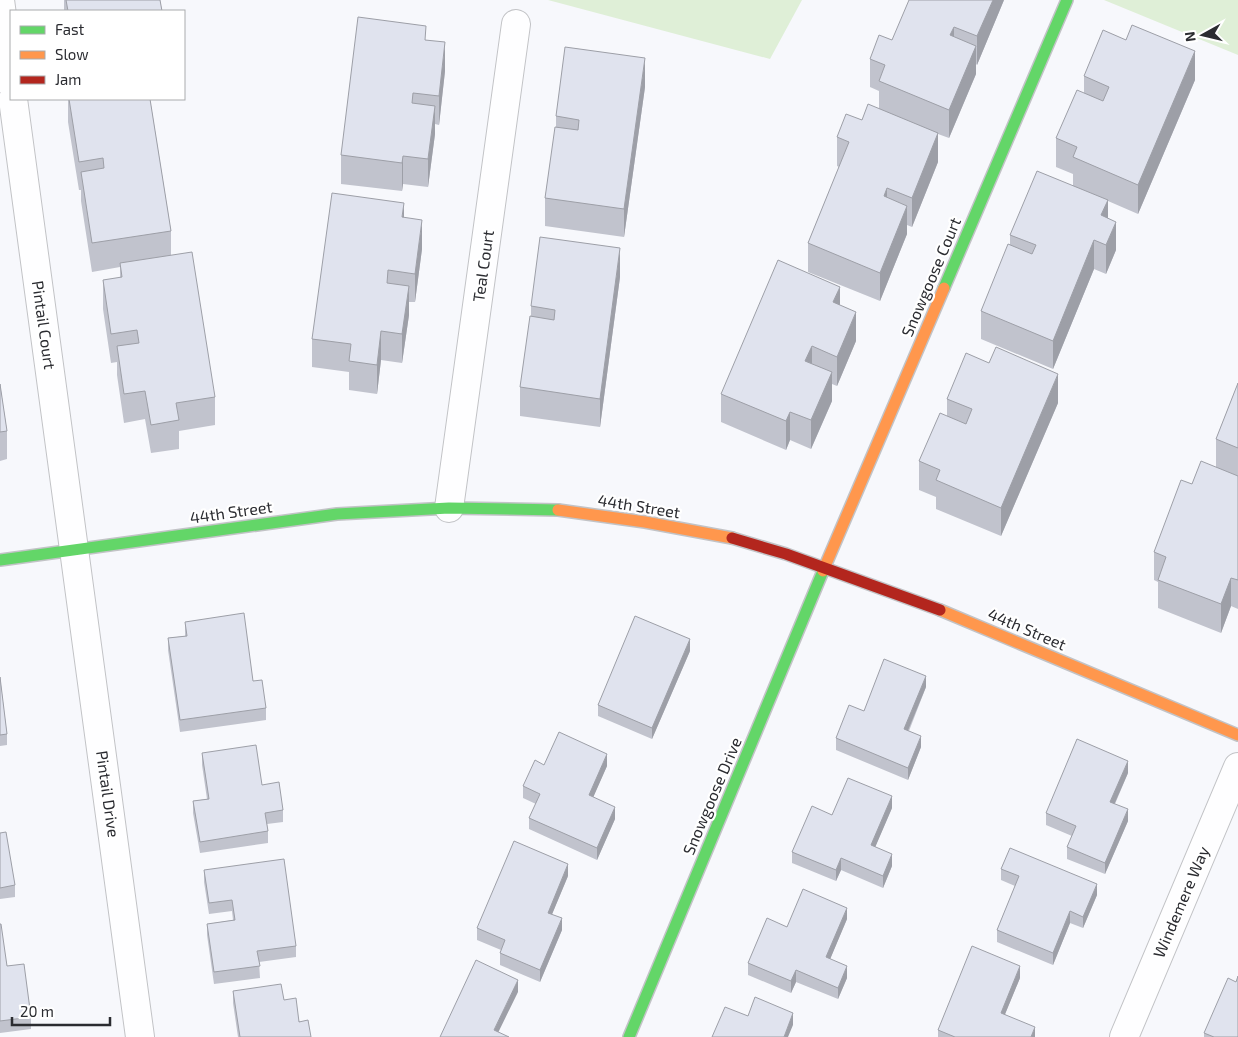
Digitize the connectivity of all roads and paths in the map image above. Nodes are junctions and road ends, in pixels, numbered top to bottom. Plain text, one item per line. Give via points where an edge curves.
1 (0, 0) edge
2 (1067, 0) edge
3 (516, 24) dead end
4 (10, 75) edge
5 (13, 100) edge
6 (450, 508) junction
7 (75, 550) junction
8 (0, 560) edge
9 (825, 567) junction
10 (1238, 734) edge
11 (1238, 766) edge
12 (140, 1037) edge
13 (629, 1037) edge
14 (1124, 1037) edge

1 - 4 street
2 - 9 street, Snowgoose Court
3 - 6 street, Teal Court
5 - 7 street, Pintail Court
6 - 7 street, 44th Street via 337,514
6 - 9 street, 44th Street via 548,508 645,522 738,539
7 - 8 street, 44th Street
7 - 12 street, Pintail Drive
9 - 10 street, 44th Street via 918,601
9 - 13 street, Snowgoose Drive
11 - 14 street, Windemere Way

